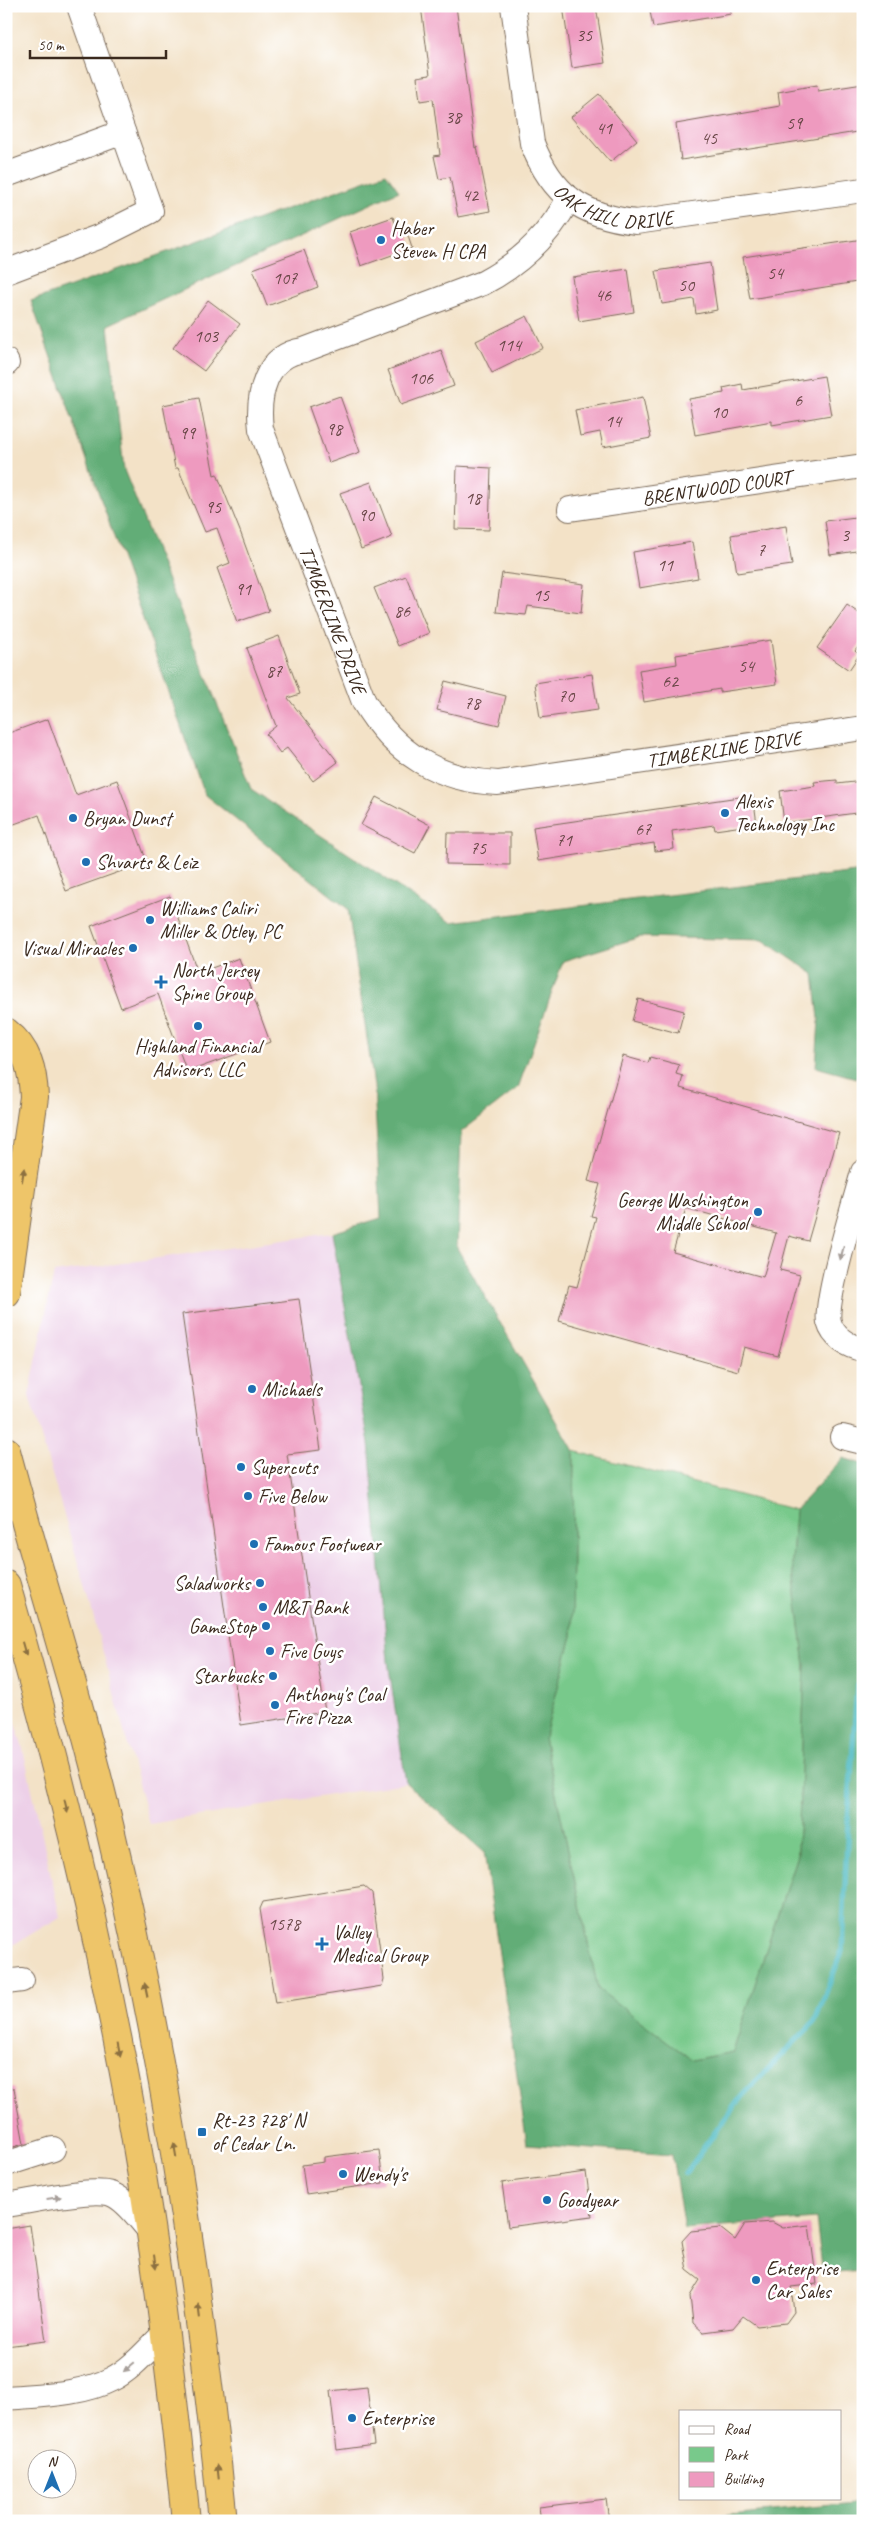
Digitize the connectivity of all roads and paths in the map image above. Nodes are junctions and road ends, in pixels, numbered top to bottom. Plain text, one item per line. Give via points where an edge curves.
1 (79, 6) edge
2 (513, 6) edge
3 (123, 132) junction
4 (6, 175) edge
5 (863, 190) edge
6 (569, 198) junction
7 (6, 272) edge
8 (863, 466) edge
9 (570, 509) dead end
10 (863, 728) edge
11 (6, 1032) edge
12 (863, 1172) edge
13 (6, 1293) edge
14 (863, 1349) edge
15 (6, 1451) edge
16 (6, 1585) edge
17 (53, 2149) dead end
18 (6, 2164) edge
19 (6, 2205) edge
20 (150, 2231) junction
21 (164, 2334) junction
22 (6, 2398) edge
23 (186, 2521) edge
24 (223, 2521) edge

1 - 3 street
2 - 6 street, OAK HILL DRIVE via 532,143 550,181
3 - 4 street
3 - 7 street via 151,212 101,236
5 - 6 street, OAK HILL DRIVE via 636,222 598,215
6 - 10 street, TIMBERLINE DRIVE via 528,254 506,270 483,283 295,351 282,357 266,377 258,411 261,429 364,702 388,734 408,753 432,768 473,781 498,783
8 - 9 street, BRENTWOOD COURT
13 -> 11 highway via 34,1097 30,1065 17,1042
12 -> 14 street via 830,1298 829,1322 839,1338 854,1348
24 -> 15 highway via 197,2293 154,2028 95,1768
16 -> 20 highway via 48,1736 86,1893 129,2100
17 - 18 street
19 -> 20 street via 80,2194 110,2194 122,2200
20 -> 21 highway
21 -> 22 street via 112,2379 86,2389
21 - 23 highway

